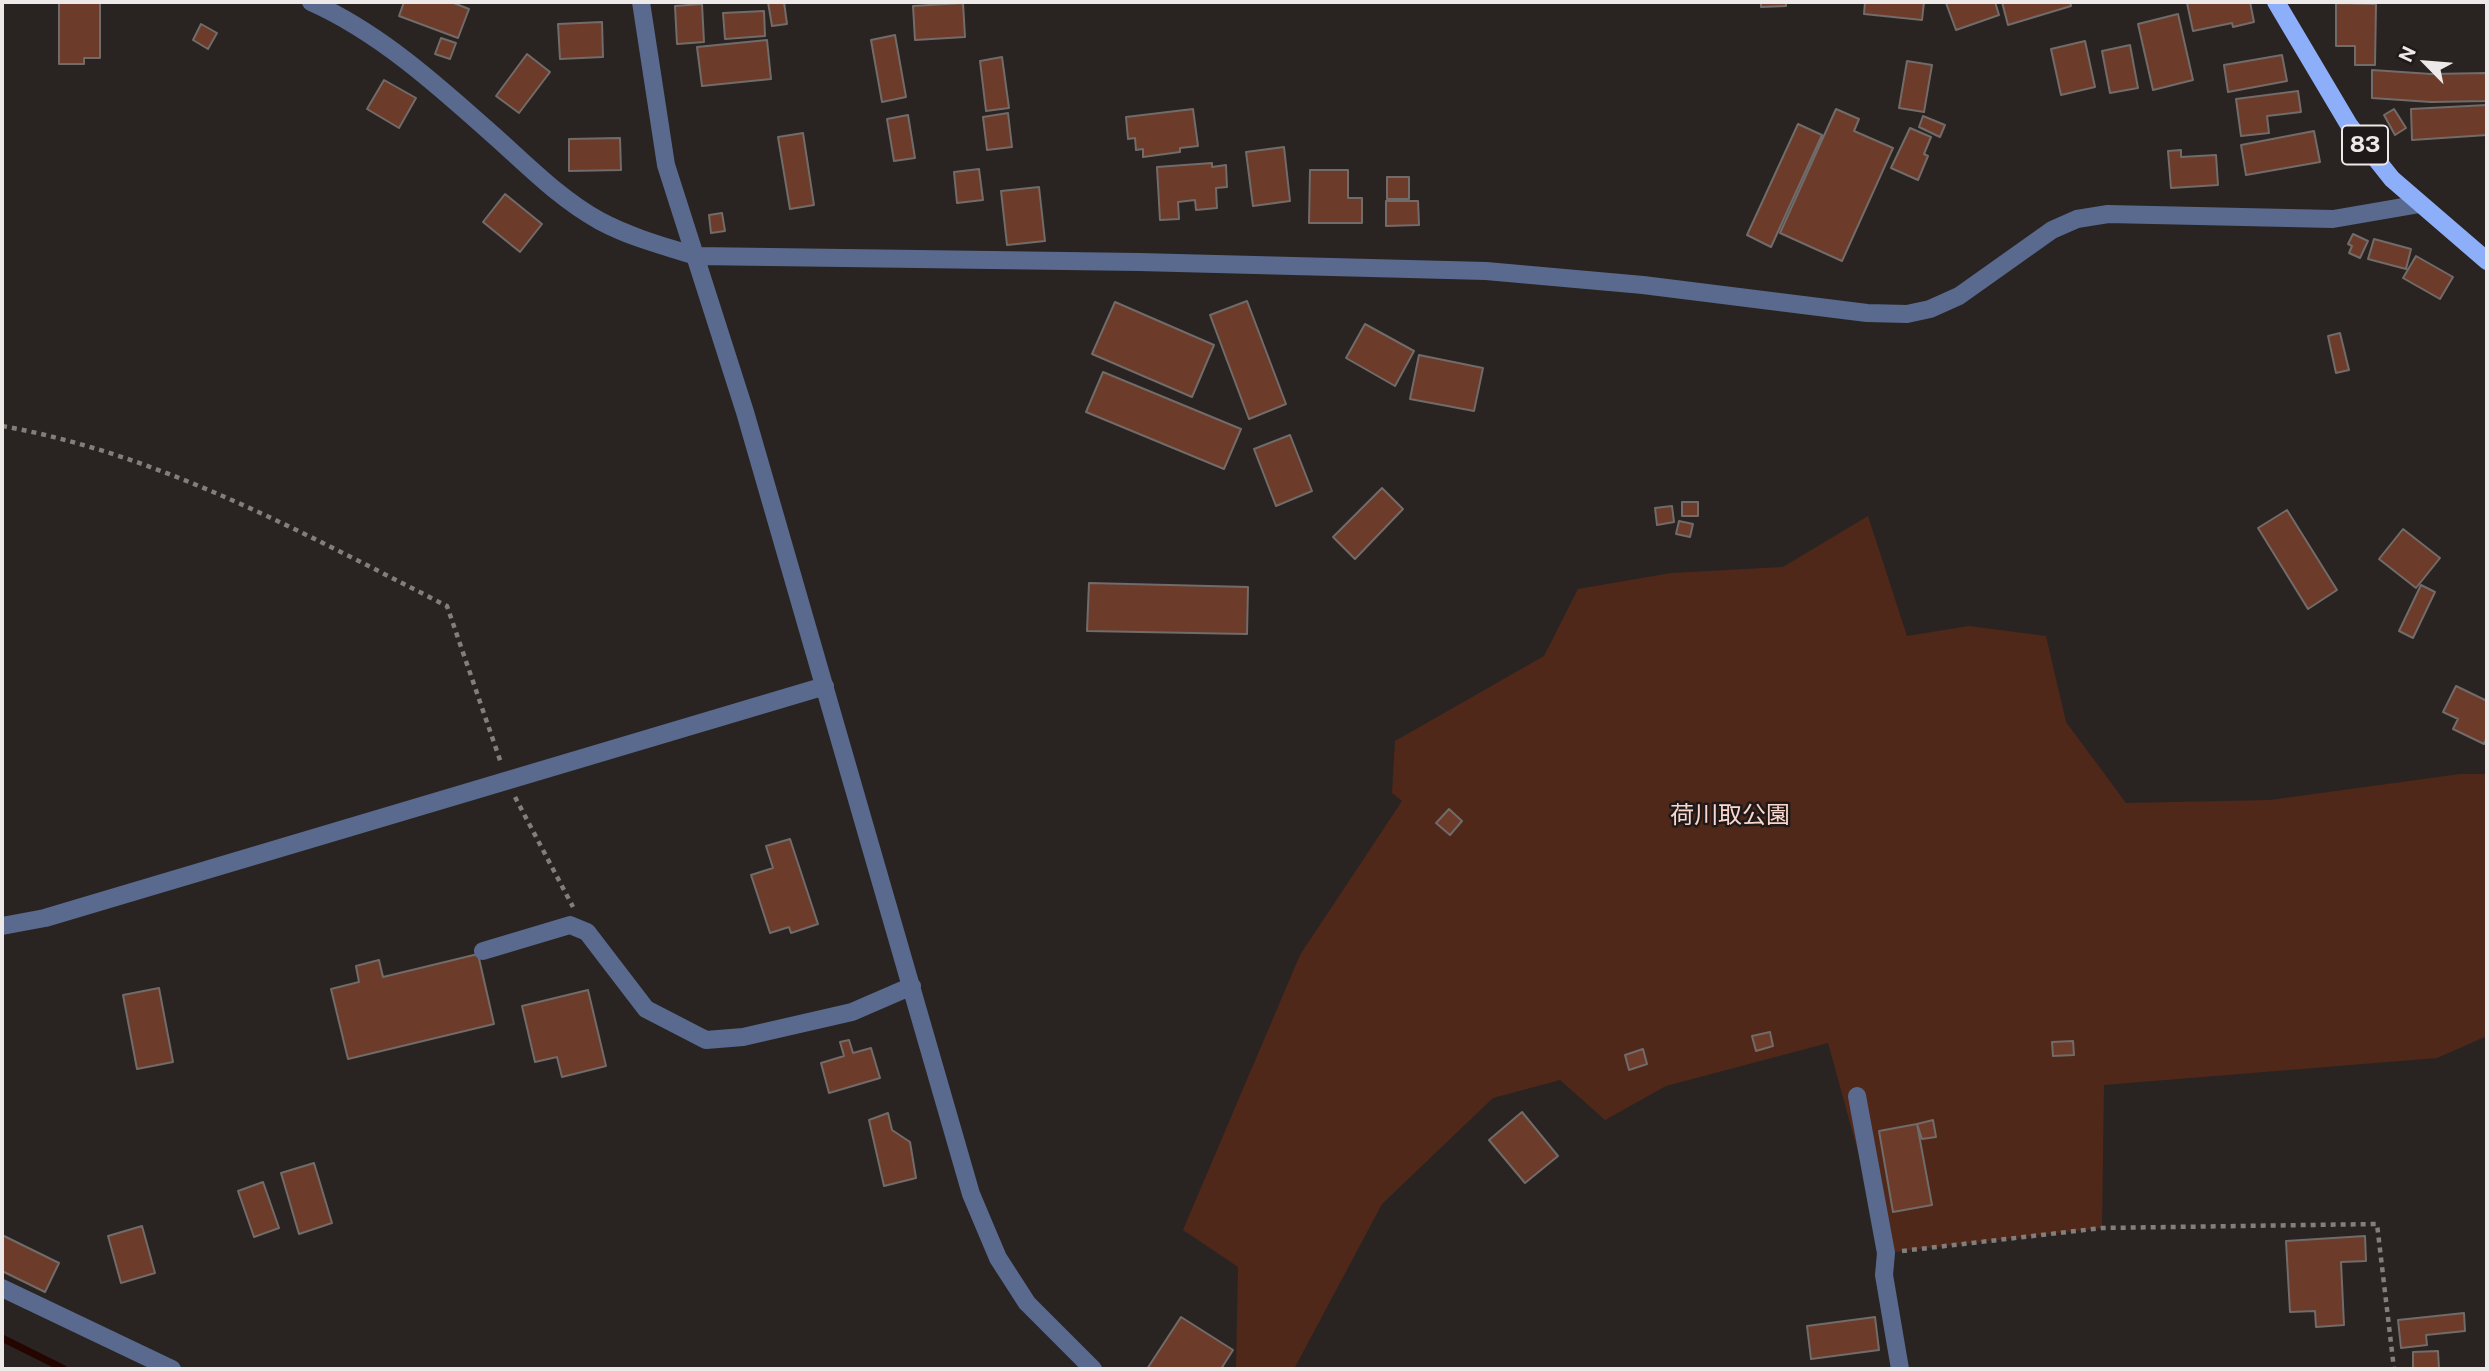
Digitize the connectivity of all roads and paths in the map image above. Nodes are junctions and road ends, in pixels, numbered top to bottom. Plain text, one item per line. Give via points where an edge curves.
1 (311, 2) edge
2 (641, 2) edge
3 (2276, 2) edge
4 (2420, 204) junction
5 (696, 256) junction
6 (2487, 261) edge
7 (2, 426) edge
8 (825, 686) junction
9 (508, 780) junction
10 (2, 926) edge
11 (587, 932) junction
12 (483, 951) dead end
13 (912, 986) junction
14 (1857, 1096) dead end
15 (1886, 1253) junction
16 (2, 1288) edge
17 (172, 1369) edge
18 (1093, 1369) edge
19 (1900, 1369) edge
20 (2394, 1369) edge

1 - 5 street via 355,26 428,79 534,173 600,220 632,236
2 - 5 street via 666,166
3 - 4 main road, 83 via 2349,125
4 - 5 street via 2333,219 2108,214 2077,219 2052,230 1959,296 1907,314 1486,271
4 - 6 main road, 83
5 - 8 street
7 - 9 path via 44,433 138,464 258,511 447,606
8 - 9 street
8 - 13 street
9 - 10 street via 45,918
9 - 11 path
11 - 12 street via 570,925
11 - 13 street via 646,1009 706,1040 743,1037 840,1015
13 - 18 street via 971,1194 998,1258 1027,1303
14 - 15 street
15 - 19 street via 1884,1275
15 - 20 path via 2102,1228 2377,1224
16 - 17 street

